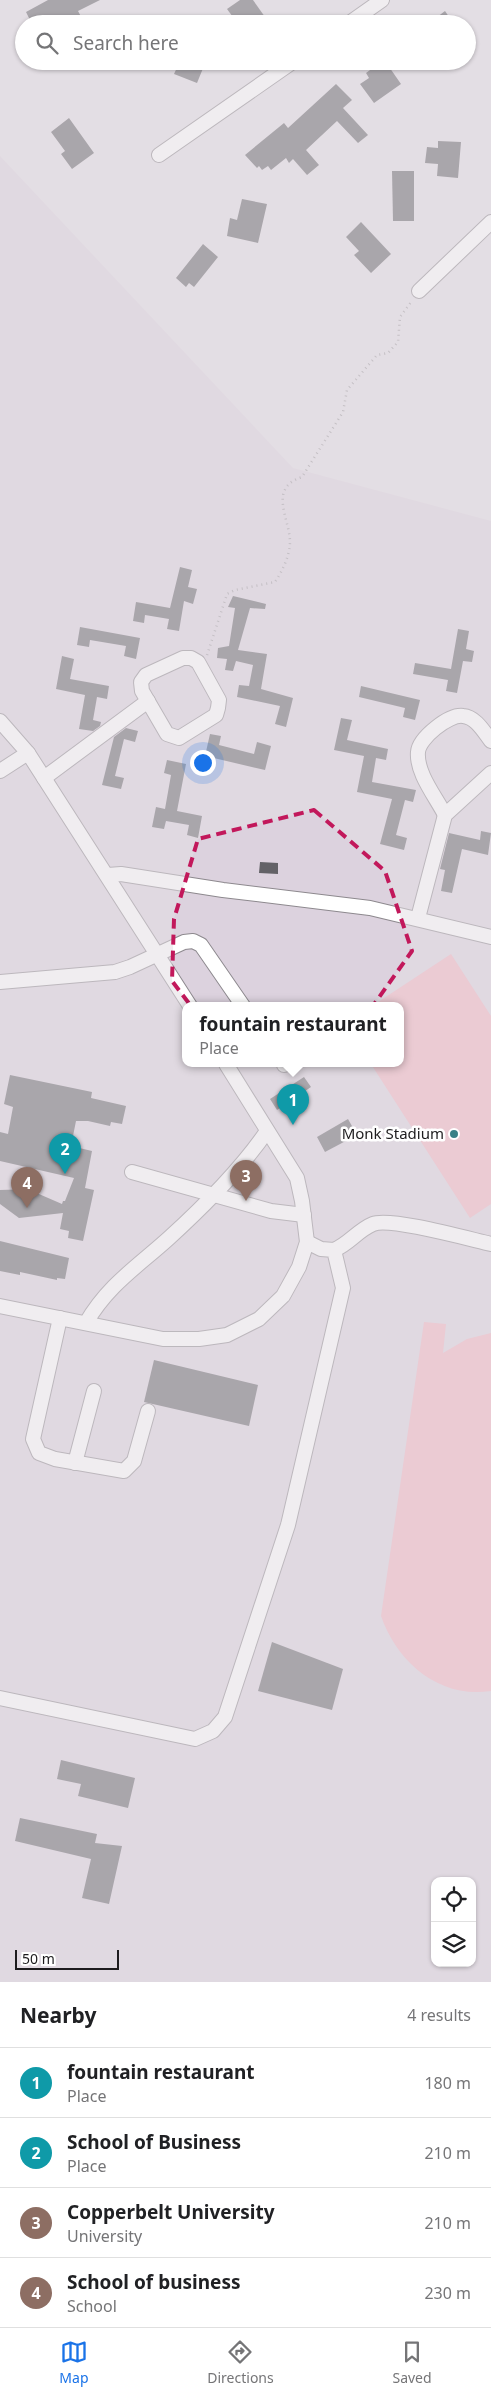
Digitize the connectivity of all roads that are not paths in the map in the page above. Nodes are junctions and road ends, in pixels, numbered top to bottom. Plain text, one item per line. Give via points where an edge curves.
1 (382, 0) edge
2 (361, 15) edge
3 (281, 70) edge
4 (159, 155) dead end
5 (491, 222) edge
6 (419, 292) road end
7 (148, 701) junction
8 (0, 721) edge
9 (491, 741) edge
10 (28, 753) junction
11 (0, 771) edge
12 (491, 773) edge
13 (44, 778) junction
14 (445, 815) junction
15 (108, 875) junction
16 (418, 918) junction
17 (491, 937) edge
18 (157, 953) junction
19 (0, 982) edge
20 (188, 1002) edge
21 (241, 1002) edge
22 (228, 1067) edge
23 (267, 1130) junction
24 (132, 1172) dead end
25 (211, 1195) junction
26 (304, 1215) junction
27 (307, 1242) junction
28 (491, 1244) edge
29 (334, 1250) junction
30 (0, 1306) edge
31 (60, 1318) junction
32 (86, 1323) junction
33 (94, 1390) dead end
34 (148, 1412) dead end
35 (75, 1463) junction
36 (0, 1698) edge

1 - 2 street
3 - 4 street
5 - 6 street
7 - 7 street via 141,682 146,675 183,658 198,662 219,700 216,715 180,738 167,734
7 - 13 street
8 - 10 street
9 - 14 street via 475,721 463,716 451,719 423,738 418,751 419,766
10 - 11 street
10 - 13 street
12 - 14 street
13 - 15 street
14 - 16 street
15 - 16 street via 121,874 370,908
15 - 18 street
16 - 17 street
18 - 19 street via 115,972
18 - 20 street
18 - 21 street via 184,942 193,941 200,945
22 - 23 street
23 - 25 street via 249,1155
23 - 26 street via 297,1178
24 - 25 street
25 - 26 street via 283,1214
25 - 32 street via 174,1234 106,1292
26 - 27 street
27 - 29 street
27 - 32 street via 299,1267 283,1296 259,1319 226,1335 163,1339
28 - 29 street via 393,1223 375,1223
29 - 36 street via 343,1288 292,1506 225,1717 213,1730 195,1740
30 - 31 street
31 - 32 street
31 - 35 street via 33,1439 40,1452
33 - 35 street
34 - 35 street via 134,1461 124,1471

